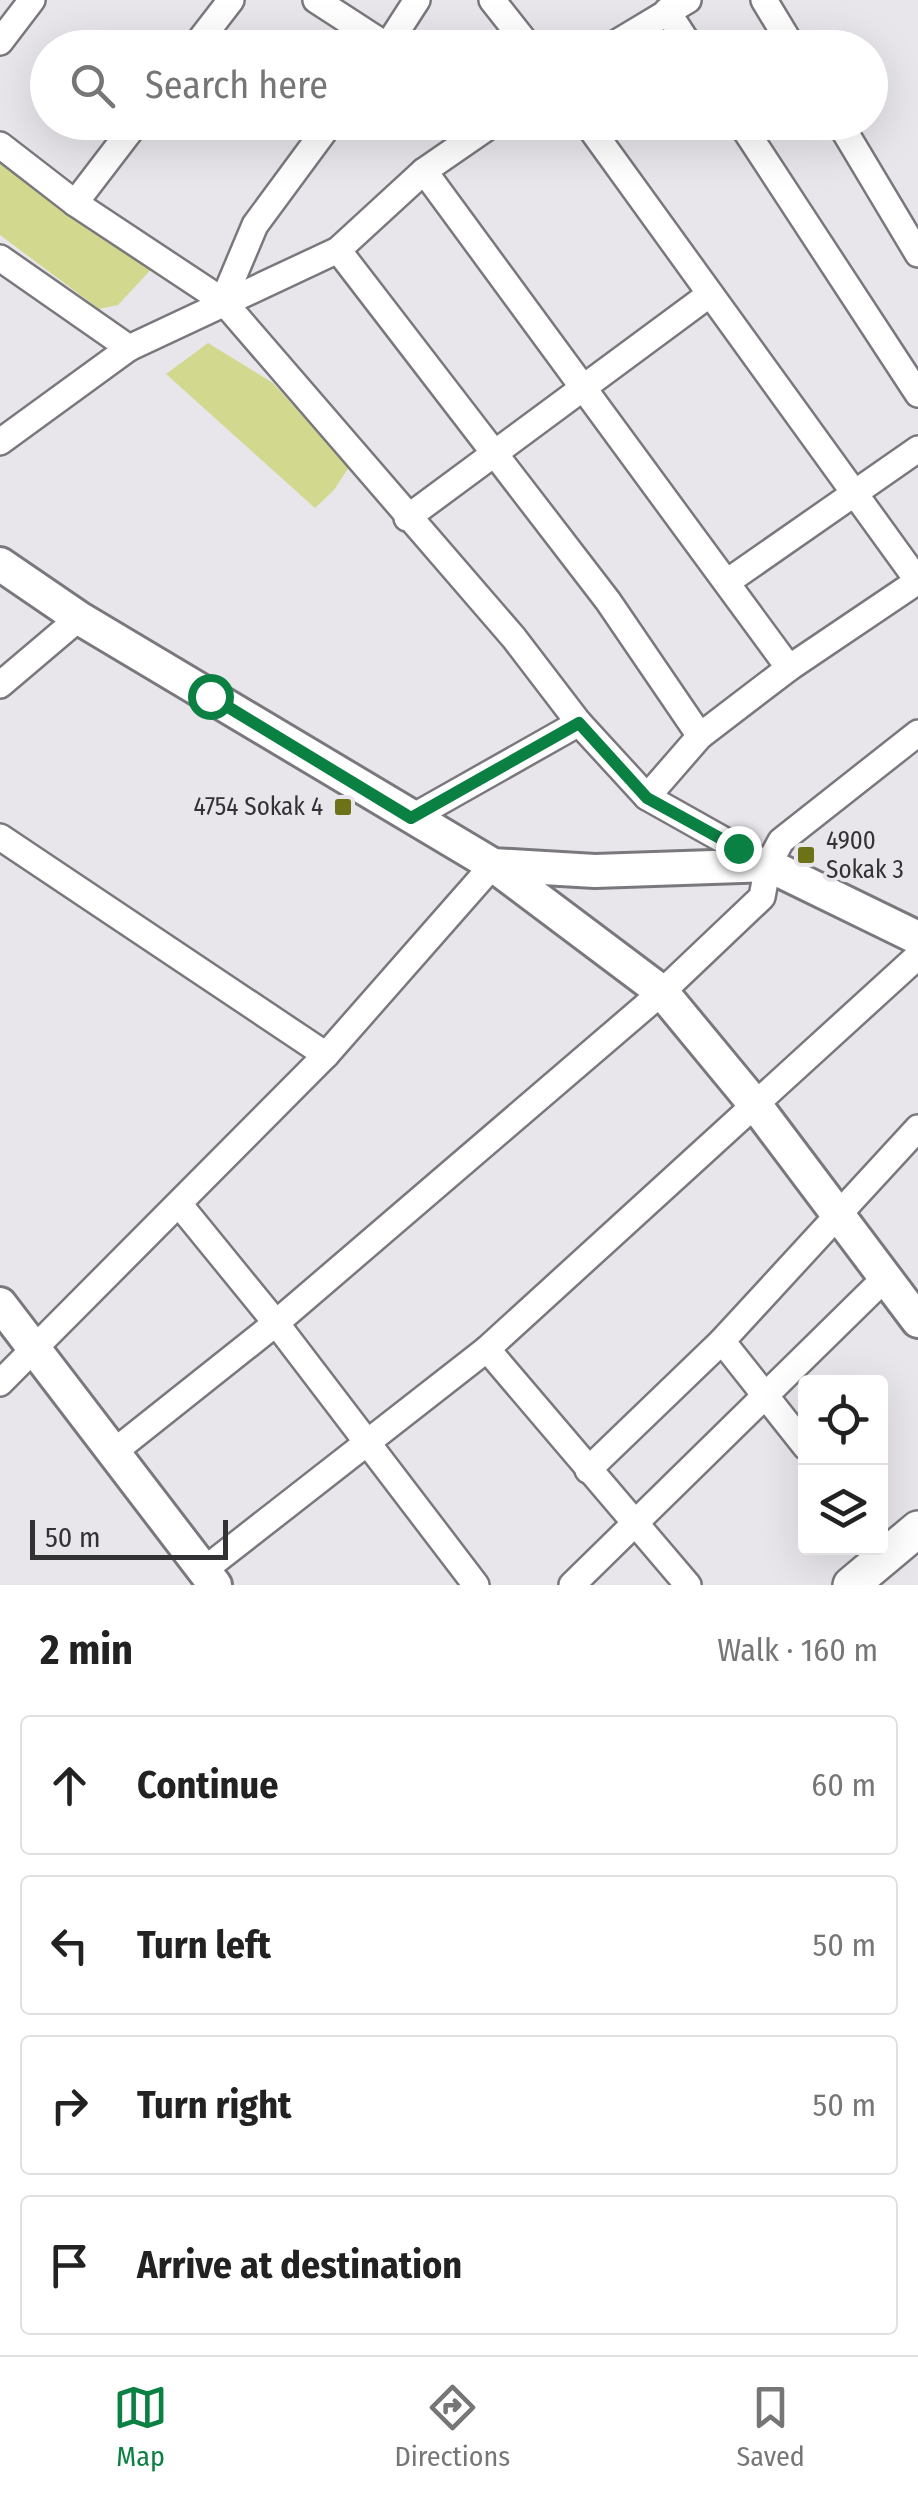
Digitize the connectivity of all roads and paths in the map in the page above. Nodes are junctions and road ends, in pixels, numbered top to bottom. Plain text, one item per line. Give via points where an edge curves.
1 (32, 0) edge
2 (231, 0) edge
3 (316, 0) edge
4 (417, 0) edge
5 (492, 0) edge
6 (764, 0) edge
7 (677, 5) edge
8 (208, 30) edge
9 (361, 30) edge
10 (397, 30) edge
11 (516, 30) edge
12 (637, 30) edge
13 (685, 30) edge
14 (782, 30) edge
15 (0, 42) edge
16 (123, 140) edge
17 (317, 140) edge
18 (469, 140) edge
19 (599, 140) edge
20 (752, 140) edge
21 (849, 140) edge
22 (0, 145) edge
23 (424, 171) junction
24 (75, 203) junction
25 (915, 243) edge
26 (338, 250) junction
27 (0, 258) edge
28 (710, 294) junction
29 (223, 301) junction
30 (130, 348) junction
31 (580, 386) junction
32 (918, 394) edge
33 (0, 442) edge
34 (918, 449) edge
35 (494, 457) junction
36 (852, 496) junction
37 (407, 518) junction
38 (0, 564) edge
39 (918, 581) edge
40 (727, 582) junction
41 (79, 618) junction
42 (789, 668) junction
43 (0, 685) edge
44 (579, 723) junction
45 (918, 733) edge
46 (700, 736) junction
47 (647, 798) junction
48 (411, 818) junction
49 (0, 838) edge
50 (768, 864) junction
51 (493, 865) junction
52 (911, 927) edge
53 (918, 956) edge
54 (662, 992) junction
55 (326, 1055) junction
56 (757, 1107) junction
57 (918, 1128) edge
58 (179, 1204) junction
59 (836, 1216) junction
60 (885, 1278) junction
61 (0, 1304) edge
62 (914, 1310) edge
63 (276, 1323) junction
64 (722, 1341) junction
65 (38, 1348) junction
66 (488, 1349) junction
67 (0, 1383) edge
68 (764, 1394) junction
69 (798, 1437) edge
70 (367, 1444) junction
71 (115, 1451) junction
72 (588, 1470) junction
73 (634, 1526) junction
74 (918, 1529) edge
75 (888, 1545) edge
76 (878, 1555) edge
77 (210, 1578) edge
78 (476, 1585) edge
79 (572, 1585) edge
80 (688, 1585) edge
81 (851, 1585) edge

1 - 15 street
2 - 8 street
3 - 9 street
4 - 10 street
5 - 11 street
6 - 14 street
7 - 12 street
7 - 13 street
16 - 24 street
17 - 29 street via 255,225
18 - 23 street
19 - 28 street
20 - 32 street
21 - 25 street
22 - 24 street
23 - 26 street
23 - 31 street
24 - 29 street
26 - 29 street
26 - 35 street
27 - 30 street
28 - 31 street
28 - 36 street
29 - 30 street
29 - 37 street
30 - 33 street
31 - 35 street
31 - 40 street
34 - 36 street
35 - 37 street
35 - 46 street via 608,601
36 - 39 street
36 - 40 street
37 - 44 street
38 - 41 street
39 - 42 street
40 - 42 street
41 - 43 street
41 - 48 street
42 - 46 street
44 - 47 street
44 - 48 street
45 - 50 street via 780,842
46 - 47 street
47 - 50 street
48 - 51 street
49 - 55 street
50 - 51 street via 594,870
50 - 52 street
50 - 54 street via 762,896
51 - 54 street
51 - 55 street
53 - 56 street
54 - 56 street
54 - 63 street
55 - 58 street
56 - 59 street
56 - 66 street
57 - 59 street
58 - 63 street
58 - 65 street
59 - 60 street
59 - 64 street
60 - 62 street
60 - 68 street
61 - 65 street
63 - 70 street
63 - 71 street
64 - 68 street
64 - 72 street
65 - 67 street
65 - 71 street
66 - 70 street
66 - 72 street
68 - 69 street
68 - 73 street
70 - 77 street
70 - 78 street
71 - 77 street
72 - 73 street
73 - 79 street
73 - 80 street
74 - 75 main road
76 - 81 main road

